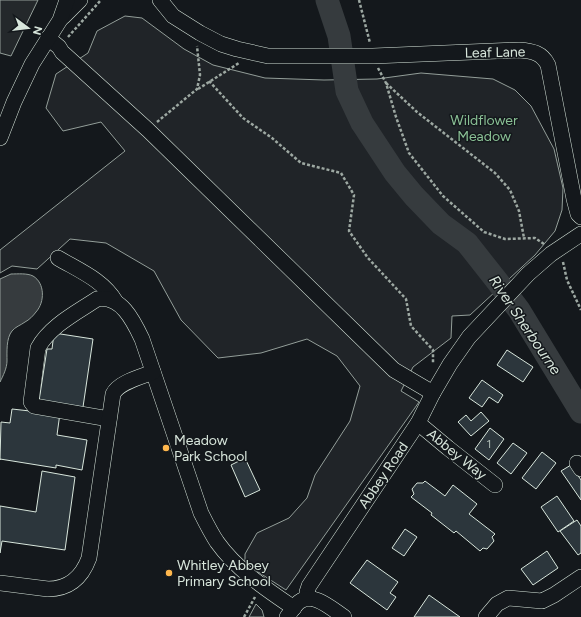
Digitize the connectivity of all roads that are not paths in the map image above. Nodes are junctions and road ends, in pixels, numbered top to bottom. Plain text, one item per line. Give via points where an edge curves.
1 (67, 0) edge
2 (80, 0) edge
3 (160, 3) edge
4 (60, 20) junction
5 (54, 43) junction
6 (0, 138) edge
7 (581, 217) edge
8 (581, 234) edge
9 (58, 258) dead end
10 (116, 302) junction
11 (153, 372) junction
12 (433, 393) junction
13 (109, 419) junction
14 (418, 423) junction
15 (495, 485) dead end
16 (581, 577) edge
17 (0, 583) edge
18 (309, 599) junction
19 (290, 612) edge
20 (344, 617) edge
21 (486, 617) edge

1 - 4 street
2 - 4 street
3 - 7 street, Leaf Lane via 173,16 221,44 268,56 327,56 371,60 520,50 535,52 543,57 551,75 574,199
4 - 5 street
5 - 6 street via 32,64
5 - 12 street via 148,130 394,370
8 - 12 street, Abbey Road via 528,274 473,332
9 - 10 street via 101,283
10 - 11 street via 135,324
10 - 13 street via 96,299 49,332 38,348 31,402 34,406
11 - 13 street via 116,389
11 - 19 street via 198,505 218,544
12 - 14 street, Abbey Road
13 - 17 street via 89,558 82,574 66,586 56,589
14 - 15 street, Abbey Way
14 - 18 street, Abbey Road via 309,586
16 - 21 street via 542,601 508,598 497,604
18 - 19 street via 301,600
18 - 20 street via 319,601

